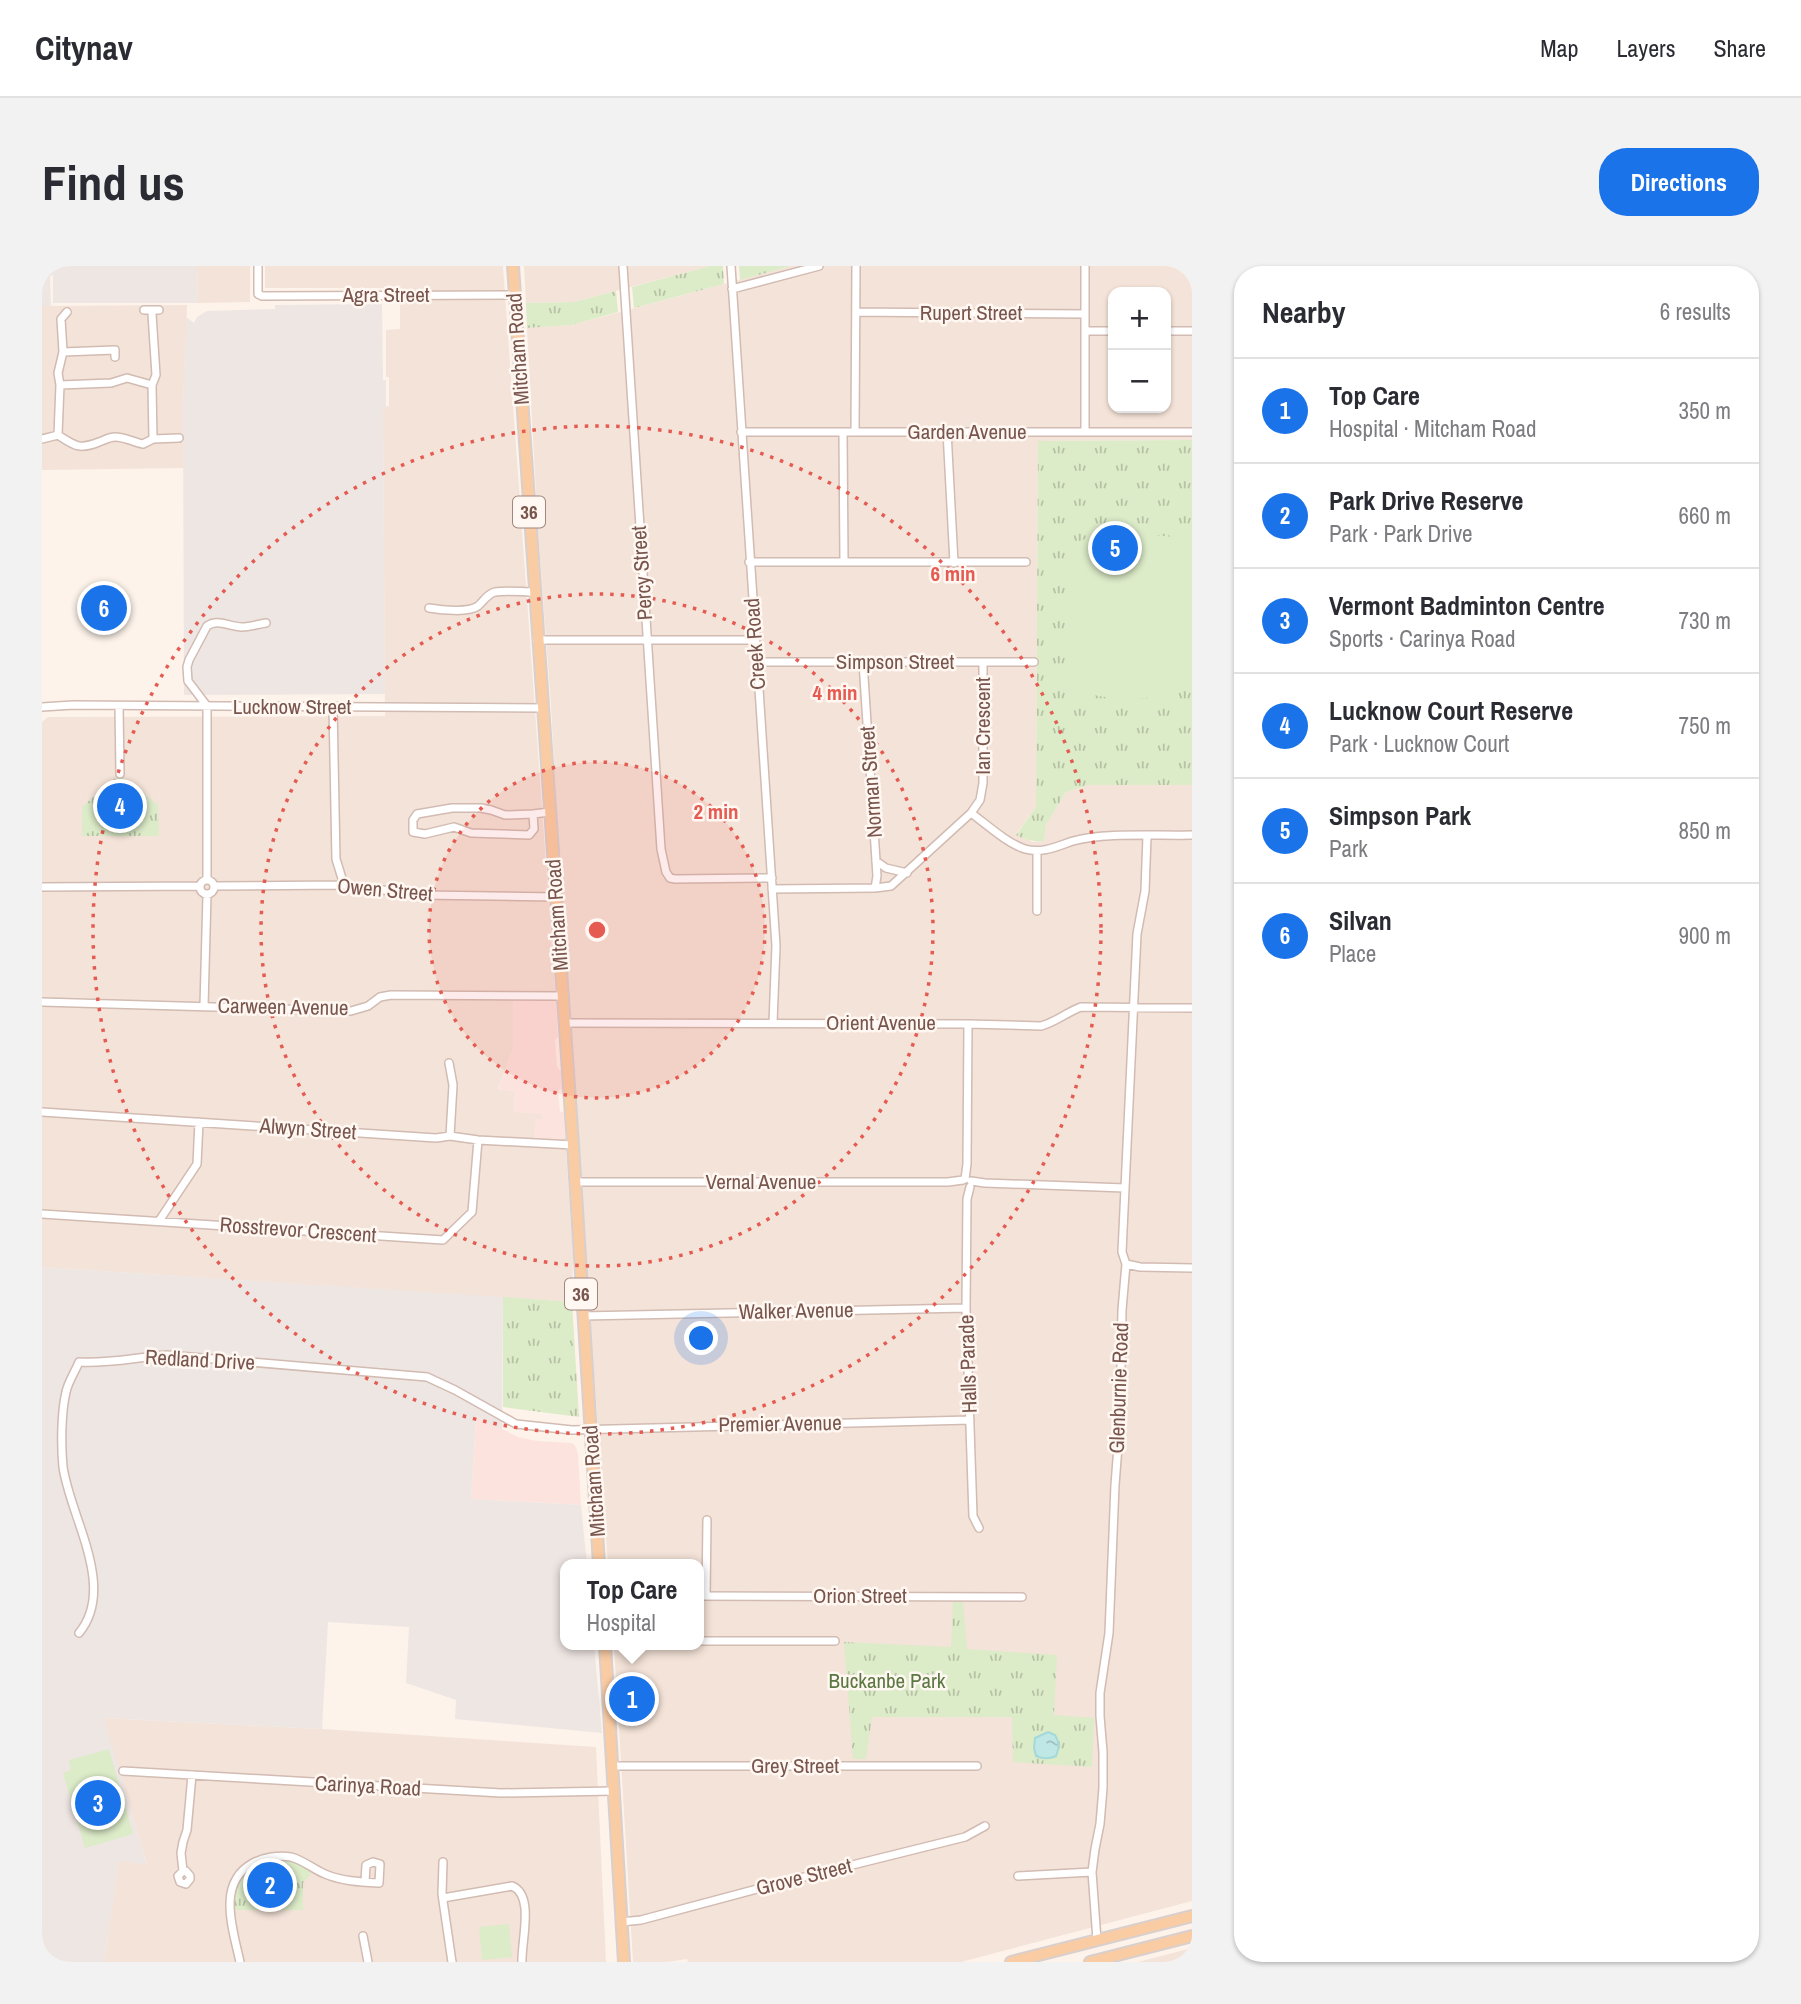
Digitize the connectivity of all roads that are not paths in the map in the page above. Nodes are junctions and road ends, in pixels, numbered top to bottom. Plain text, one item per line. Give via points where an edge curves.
1 (258, 266) edge
2 (513, 266) edge
3 (623, 266) edge
4 (731, 266) edge
5 (819, 266) edge
6 (856, 266) edge
7 (1085, 266) edge
8 (732, 289) junction
9 (515, 295) junction
10 (66, 312) dead end
11 (856, 312) junction
12 (152, 314) dead end
13 (1085, 314) junction
14 (1086, 331) junction
15 (1108, 331) edge
16 (1171, 331) edge
17 (1192, 331) edge
18 (62, 352) junction
19 (115, 357) dead end
20 (60, 385) junction
21 (152, 385) junction
22 (947, 431) junction
23 (1085, 431) junction
24 (741, 432) junction
25 (843, 432) junction
26 (855, 432) junction
27 (1192, 432) edge
28 (58, 435) junction
29 (179, 438) dead end
30 (42, 439) edge
31 (153, 439) junction
32 (749, 562) junction
33 (844, 562) junction
34 (1026, 562) dead end
35 (954, 563) junction
36 (534, 592) junction
37 (429, 608) dead end
38 (265, 622) dead end
39 (537, 640) junction
40 (647, 640) junction
41 (755, 640) junction
42 (757, 662) junction
43 (863, 662) junction
44 (983, 662) junction
45 (1034, 662) dead end
46 (119, 706) junction
47 (207, 706) junction
48 (42, 707) edge
49 (333, 707) junction
50 (543, 708) junction
51 (120, 774) dead end
52 (550, 813) junction
53 (971, 813) junction
54 (533, 814) junction
55 (1192, 835) edge
56 (1147, 836) junction
57 (1037, 850) junction
58 (876, 861) junction
59 (907, 873) junction
60 (772, 878) junction
61 (207, 880) junction
62 (344, 885) junction
63 (200, 886) junction
64 (214, 886) junction
65 (42, 887) edge
66 (875, 888) junction
67 (772, 889) junction
68 (207, 895) junction
69 (555, 897) junction
70 (1037, 911) dead end
71 (563, 996) junction
72 (42, 1002) edge
73 (204, 1006) junction
74 (1134, 1007) junction
75 (1192, 1008) edge
76 (565, 1023) junction
77 (773, 1023) junction
78 (968, 1024) junction
79 (449, 1063) dead end
80 (42, 1112) edge
81 (200, 1122) junction
82 (450, 1136) junction
83 (478, 1140) junction
84 (573, 1145) junction
85 (575, 1182) junction
86 (967, 1183) junction
87 (1125, 1188) junction
88 (42, 1214) edge
89 (159, 1221) junction
90 (1126, 1264) junction
91 (1192, 1268) edge
92 (966, 1308) junction
93 (583, 1316) junction
94 (970, 1420) junction
95 (590, 1429) junction
96 (707, 1520) dead end
97 (979, 1528) dead end
98 (599, 1559) edge
99 (704, 1565) edge
100 (704, 1595) edge
101 (1021, 1598) dead end
102 (79, 1633) dead end
103 (704, 1641) edge
104 (835, 1641) dead end
105 (605, 1650) edge
106 (612, 1766) junction
107 (977, 1766) dead end
108 (123, 1771) dead end
109 (192, 1775) junction
110 (614, 1791) junction
111 (985, 1826) dead end
112 (443, 1863) dead end
113 (183, 1871) dead end
114 (1092, 1872) junction
115 (1018, 1876) dead end
116 (365, 1882) dead end
117 (443, 1898) junction
118 (1192, 1916) edge
119 (621, 1922) junction
120 (363, 1936) dead end
121 (1192, 1936) edge
122 (1097, 1940) junction
123 (240, 1962) edge
124 (368, 1962) edge
125 (452, 1962) edge
126 (522, 1962) edge
127 (624, 1962) edge
128 (1011, 1962) edge
129 (1090, 1962) edge

1 - 9 street, Agra Street via 258,294 262,296
2 - 9 main road, Mitcham Road / 36
3 - 40 street, Percy Street
4 - 8 street, Creek Road
5 - 8 street
6 - 11 street
7 - 13 street
8 - 24 street, Creek Road
9 - 36 main road, Mitcham Road / 36
10 - 18 street via 61,319
11 - 13 street, Rupert Street
11 - 26 street
12 - 21 street via 156,375
13 - 14 street
14 - 15 street
14 - 23 street
16 - 17 street
18 - 19 street via 115,350
18 - 20 street
20 - 21 street via 127,378
20 - 28 street
21 - 31 street
22 - 23 street, Garden Avenue
22 - 26 street, Garden Avenue
22 - 35 street
23 - 27 street, Garden Avenue
24 - 25 street, Garden Avenue
24 - 32 street, Creek Road
25 - 26 street, Garden Avenue
25 - 33 street
28 - 30 street
28 - 31 street via 80,447 111,437 142,444
29 - 31 street
32 - 33 street
32 - 41 street, Creek Road
33 - 35 street
34 - 35 street
36 - 37 street via 495,593 469,610
36 - 39 main road, Mitcham Road / 36
38 - 47 street via 242,627 212,622 207,626 187,667 188,681
39 - 40 street
39 - 50 main road, Mitcham Road / 36
40 - 41 street
40 - 60 street, Percy Street via 660,849 666,872 670,878
41 - 42 street, Creek Road
42 - 43 street, Simpson Street
42 - 60 street, Creek Road
43 - 44 street, Simpson Street
43 - 58 street, Norman Street
44 - 45 street, Simpson Street
44 - 53 street, Ian Crescent via 983,783 980,800
46 - 47 street, Lucknow Street
46 - 48 street, Lucknow Street
46 - 51 street
47 - 49 street, Lucknow Street
47 - 61 street
49 - 50 street, Lucknow Street
49 - 62 street via 336,859
50 - 52 main road, Mitcham Road / 36
52 - 54 street
52 - 69 main road, Mitcham Road / 36
53 - 57 street via 1016,845
53 - 59 street, Ian Crescent
54 - 54 street via 534,832 529,835 471,833 454,827 418,834 412,829 417,814 452,808
55 - 56 street
56 - 57 street via 1094,837
56 - 74 street, Glenburnie Road
57 - 70 street
58 - 59 street, Norman Street
58 - 66 street, Norman Street
59 - 66 street, Ian Crescent via 891,886
60 - 67 street, Creek Road
61 - 63 street
61 - 64 street
62 - 64 street, Owen Street
62 - 69 street, Owen Street via 422,895
63 - 65 street
63 - 68 street
64 - 68 street
66 - 67 street, Ian Crescent
67 - 77 street, Creek Road
68 - 73 street
69 - 71 main road, Mitcham Road / 36
71 - 73 street, Carween Avenue via 391,995 351,1011
71 - 76 main road, Mitcham Road / 36
72 - 73 street, Carween Avenue
74 - 75 street, Orient Avenue
74 - 78 street, Orient Avenue via 1081,1007 1041,1026
74 - 87 street, Glenburnie Road
76 - 77 street, Orient Avenue
76 - 84 main road, Mitcham Road / 36
77 - 78 street, Orient Avenue
78 - 86 street, Halls Parade
79 - 82 street via 453,1085
80 - 81 street, Alwyn Street
81 - 82 street, Alwyn Street
81 - 89 street via 197,1164
82 - 83 street, Alwyn Street
83 - 84 street, Alwyn Street
83 - 89 street, Rosstrevor Crescent via 472,1212 443,1240
84 - 85 main road, Mitcham Road / 36
85 - 86 street, Vernal Avenue
85 - 93 main road, Mitcham Road / 36
86 - 87 street, Vernal Avenue
86 - 92 street, Halls Parade
87 - 90 street, Glenburnie Road via 1122,1252
88 - 89 street, Rosstrevor Crescent
90 - 91 street
90 - 114 street, Glenburnie Road via 1109,1633 1100,1693 1103,1788
92 - 93 street, Walker Avenue
92 - 94 street, Halls Parade
93 - 95 main road, Mitcham Road / 36
94 - 95 street, Premier Avenue
94 - 97 street, Halls Parade via 973,1516
95 - 98 main road, Mitcham Road / 36
95 - 102 street, Redland Drive via 516,1424 428,1377 167,1356 79,1362 66,1390 63,1427 63,1467 93,1573 94,1594
96 - 99 street
100 - 101 street, Orion Street
103 - 104 street
105 - 106 main road
106 - 107 street, Grey Street
106 - 110 main road
108 - 109 street, Carinya Road
109 - 110 street, Carinya Road via 501,1793
109 - 113 street via 181,1853
110 - 119 main road
111 - 119 street, Grove Street via 965,1837
112 - 117 street
114 - 115 street
114 - 122 street, Glenburnie Road
116 - 123 street via 325,1874 289,1857 259,1860 240,1872 229,1904
117 - 125 street
117 - 126 street via 512,1886 518,1889 523,1896 525,1925
118 - 122 main road
119 - 127 main road
120 - 124 street
121 - 129 main road
122 - 128 main road

